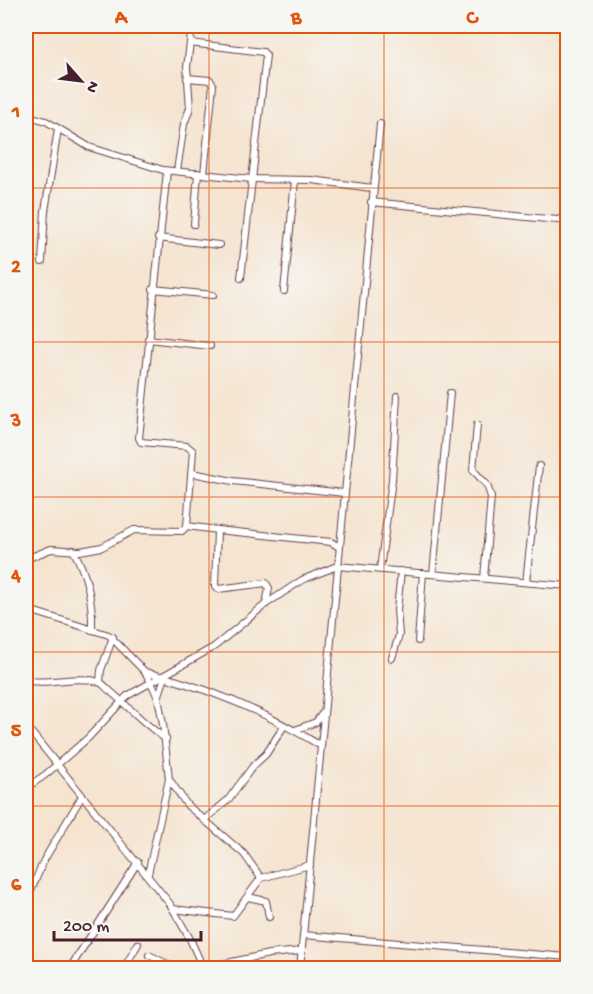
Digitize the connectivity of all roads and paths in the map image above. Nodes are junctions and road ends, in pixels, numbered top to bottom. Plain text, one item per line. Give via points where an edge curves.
1 (192, 26) edge
2 (190, 43) junction
3 (187, 78) junction
4 (26, 115) edge
5 (380, 124) dead end
6 (58, 129) junction
7 (167, 171) junction
8 (177, 171) junction
9 (201, 173) junction
10 (252, 178) junction
11 (295, 180) junction
12 (372, 188) junction
13 (371, 202) junction
14 (567, 213) edge
15 (559, 220) junction
16 (567, 220) edge
17 (194, 224) dead end
18 (158, 238) junction
19 (219, 245) dead end
20 (42, 262) dead end
21 (241, 278) dead end
22 (153, 289) junction
23 (284, 291) dead end
24 (213, 296) dead end
25 (148, 339) junction
26 (210, 346) dead end
27 (450, 393) dead end
28 (397, 396) dead end
29 (477, 425) dead end
30 (539, 466) dead end
31 (192, 473) junction
32 (344, 493) junction
33 (187, 526) junction
34 (216, 530) junction
35 (339, 547) junction
36 (72, 550) junction
37 (26, 559) edge
38 (337, 566) junction
39 (381, 569) junction
40 (401, 571) junction
41 (423, 573) junction
42 (434, 574) junction
43 (484, 578) junction
44 (526, 582) junction
45 (567, 586) edge
46 (266, 604) junction
47 (27, 611) edge
48 (93, 630) junction
49 (112, 638) junction
50 (418, 641) dead end
51 (392, 658) dead end
52 (145, 672) junction
53 (165, 677) junction
54 (26, 680) edge
55 (100, 682) junction
56 (151, 682) junction
57 (158, 698) junction
58 (123, 700) junction
59 (324, 712) junction
60 (26, 726) edge
61 (284, 726) junction
62 (295, 730) junction
63 (166, 739) junction
64 (321, 746) junction
65 (57, 764) junction
66 (170, 779) junction
67 (26, 788) edge
68 (82, 796) junction
69 (204, 820) junction
70 (138, 862) junction
71 (310, 865) junction
72 (147, 874) junction
73 (261, 879) junction
74 (248, 897) junction
75 (26, 902) edge
76 (173, 909) junction
77 (269, 917) dead end
78 (303, 935) junction
79 (138, 944) dead end
80 (302, 951) junction
81 (149, 955) dead end
82 (567, 957) edge
83 (202, 966) edge
84 (70, 969) edge
85 (124, 969) edge
86 (176, 969) edge
87 (182, 969) edge
88 (300, 969) edge

1 - 2 street
2 - 3 street
2 - 10 street via 266,55
3 - 8 street via 190,108
3 - 9 street via 210,80 213,85
4 - 6 street
5 - 12 street
6 - 7 street via 98,151
6 - 20 street via 45,210
7 - 8 street
7 - 18 street
8 - 9 street
9 - 10 street
9 - 17 street
10 - 11 street
10 - 21 street
11 - 12 street
11 - 23 street
12 - 13 street
13 - 15 street
13 - 32 street
14 - 15 street
15 - 16 street
18 - 19 street
18 - 22 street
22 - 24 street
22 - 25 street
25 - 26 street
25 - 31 street via 140,440 189,447 193,454
27 - 42 street
28 - 39 street
29 - 43 street via 473,470 487,485 491,497
30 - 44 street
31 - 32 street
31 - 33 street
32 - 35 street
33 - 34 street
33 - 36 street via 178,531 134,530 102,547
34 - 35 street via 331,542
34 - 46 street via 214,586 218,589 266,583
35 - 38 street
36 - 37 street via 45,550
36 - 48 street via 83,569 92,600
38 - 39 street
38 - 46 street via 302,580
38 - 59 street
39 - 40 street
40 - 41 street
40 - 51 street via 399,635
41 - 42 street
41 - 50 street
42 - 43 street
43 - 44 street
44 - 45 street
46 - 53 street via 214,648
47 - 48 street
48 - 49 street
49 - 52 street
49 - 55 street
52 - 53 street
52 - 56 street
53 - 56 street
53 - 57 street
53 - 61 street via 224,697
54 - 55 street
55 - 58 street
56 - 57 street
56 - 58 street
57 - 63 street
58 - 63 street via 148,727
58 - 65 street
59 - 62 street via 316,722
59 - 64 street
60 - 65 street
61 - 62 street
61 - 69 street via 228,800
62 - 64 street
63 - 66 street
64 - 71 street
65 - 67 street
65 - 68 street
66 - 69 street via 187,805
66 - 72 street
68 - 70 street
68 - 75 street via 44,860
69 - 73 street via 244,854
70 - 72 street
70 - 84 street
71 - 73 street
71 - 78 street
72 - 76 street
73 - 74 street
74 - 76 street via 231,917
74 - 77 street via 266,901
76 - 83 street
78 - 80 street
78 - 82 street
79 - 85 street
80 - 83 street
80 - 88 street
81 - 86 street
83 - 87 street

